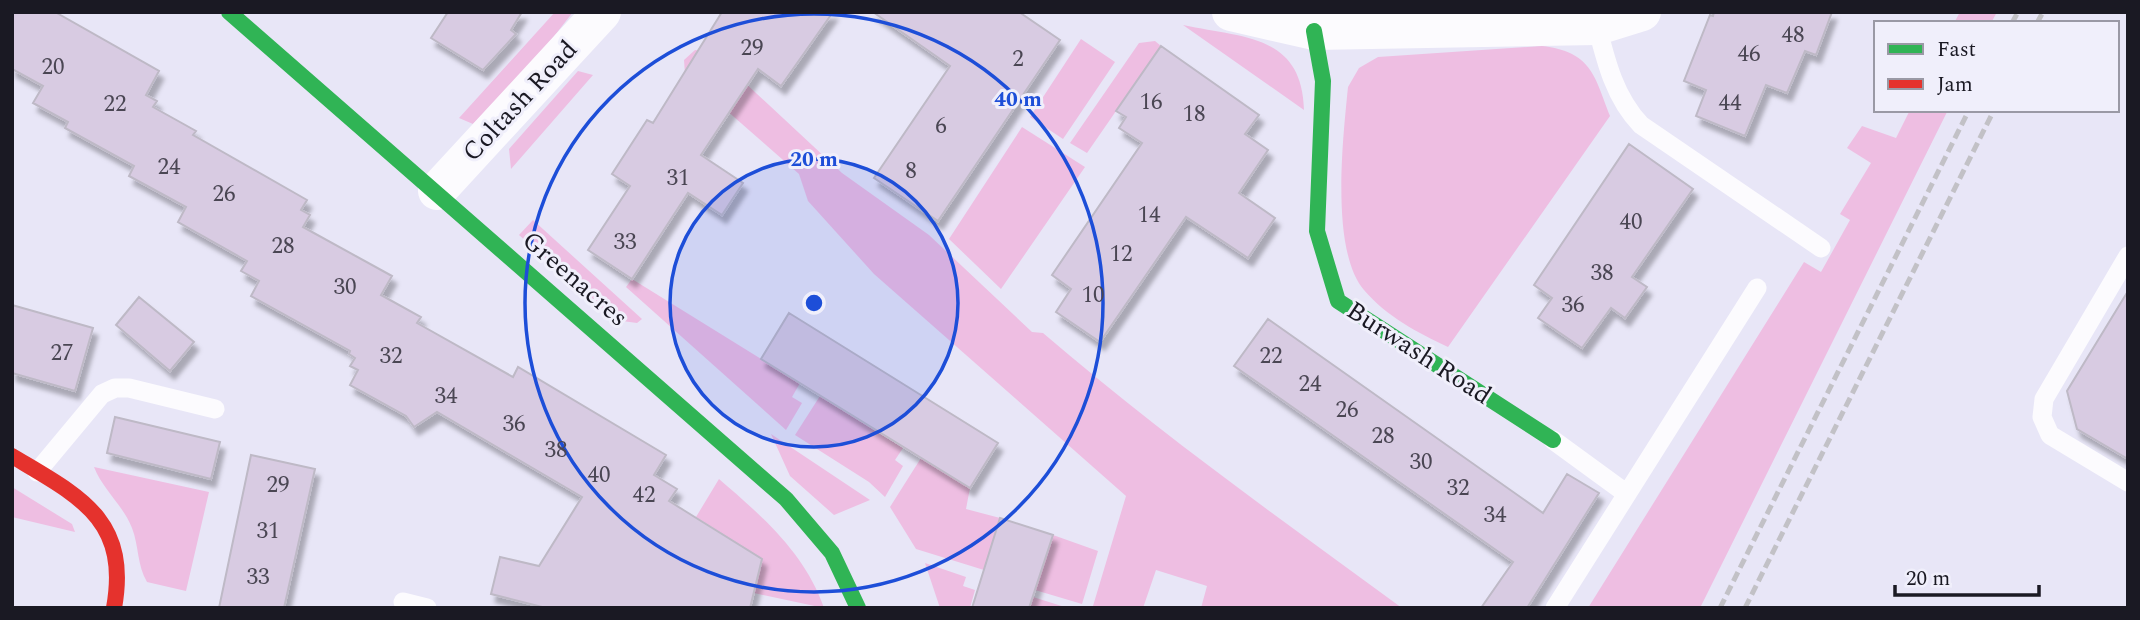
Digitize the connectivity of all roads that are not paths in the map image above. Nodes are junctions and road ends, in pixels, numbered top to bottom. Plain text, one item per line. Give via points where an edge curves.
1 (229, 12) edge
2 (602, 12) edge
3 (1231, 12) edge
4 (1642, 12) edge
5 (1597, 26) junction
6 (1314, 31) junction
7 (437, 191) junction
8 (1821, 248) dead end
9 (2128, 256) edge
10 (1757, 288) dead end
11 (215, 409) dead end
12 (1553, 440) joint
13 (12, 456) edge
14 (37, 472) junction
15 (2128, 482) edge
16 (1627, 494) junction
17 (403, 601) dead end
18 (114, 608) edge
19 (428, 608) edge
20 (858, 608) edge
21 (1555, 608) edge

1 - 7 street, Greenacres
2 - 7 street, Coltash Road
3 - 6 street
4 - 5 street
5 - 6 street
5 - 8 lane via 1625,108 1641,125
6 - 12 street, Burwash Road via 1323,81 1317,231 1338,301
7 - 20 street, Greenacres via 786,499 832,553
9 - 15 lane via 2044,399 2042,417 2050,435
10 - 16 lane
11 - 14 lane via 115,388 102,394
12 - 16 lane
13 - 14 street
14 - 18 street via 82,500 110,534 119,570
16 - 21 lane
17 - 19 lane

